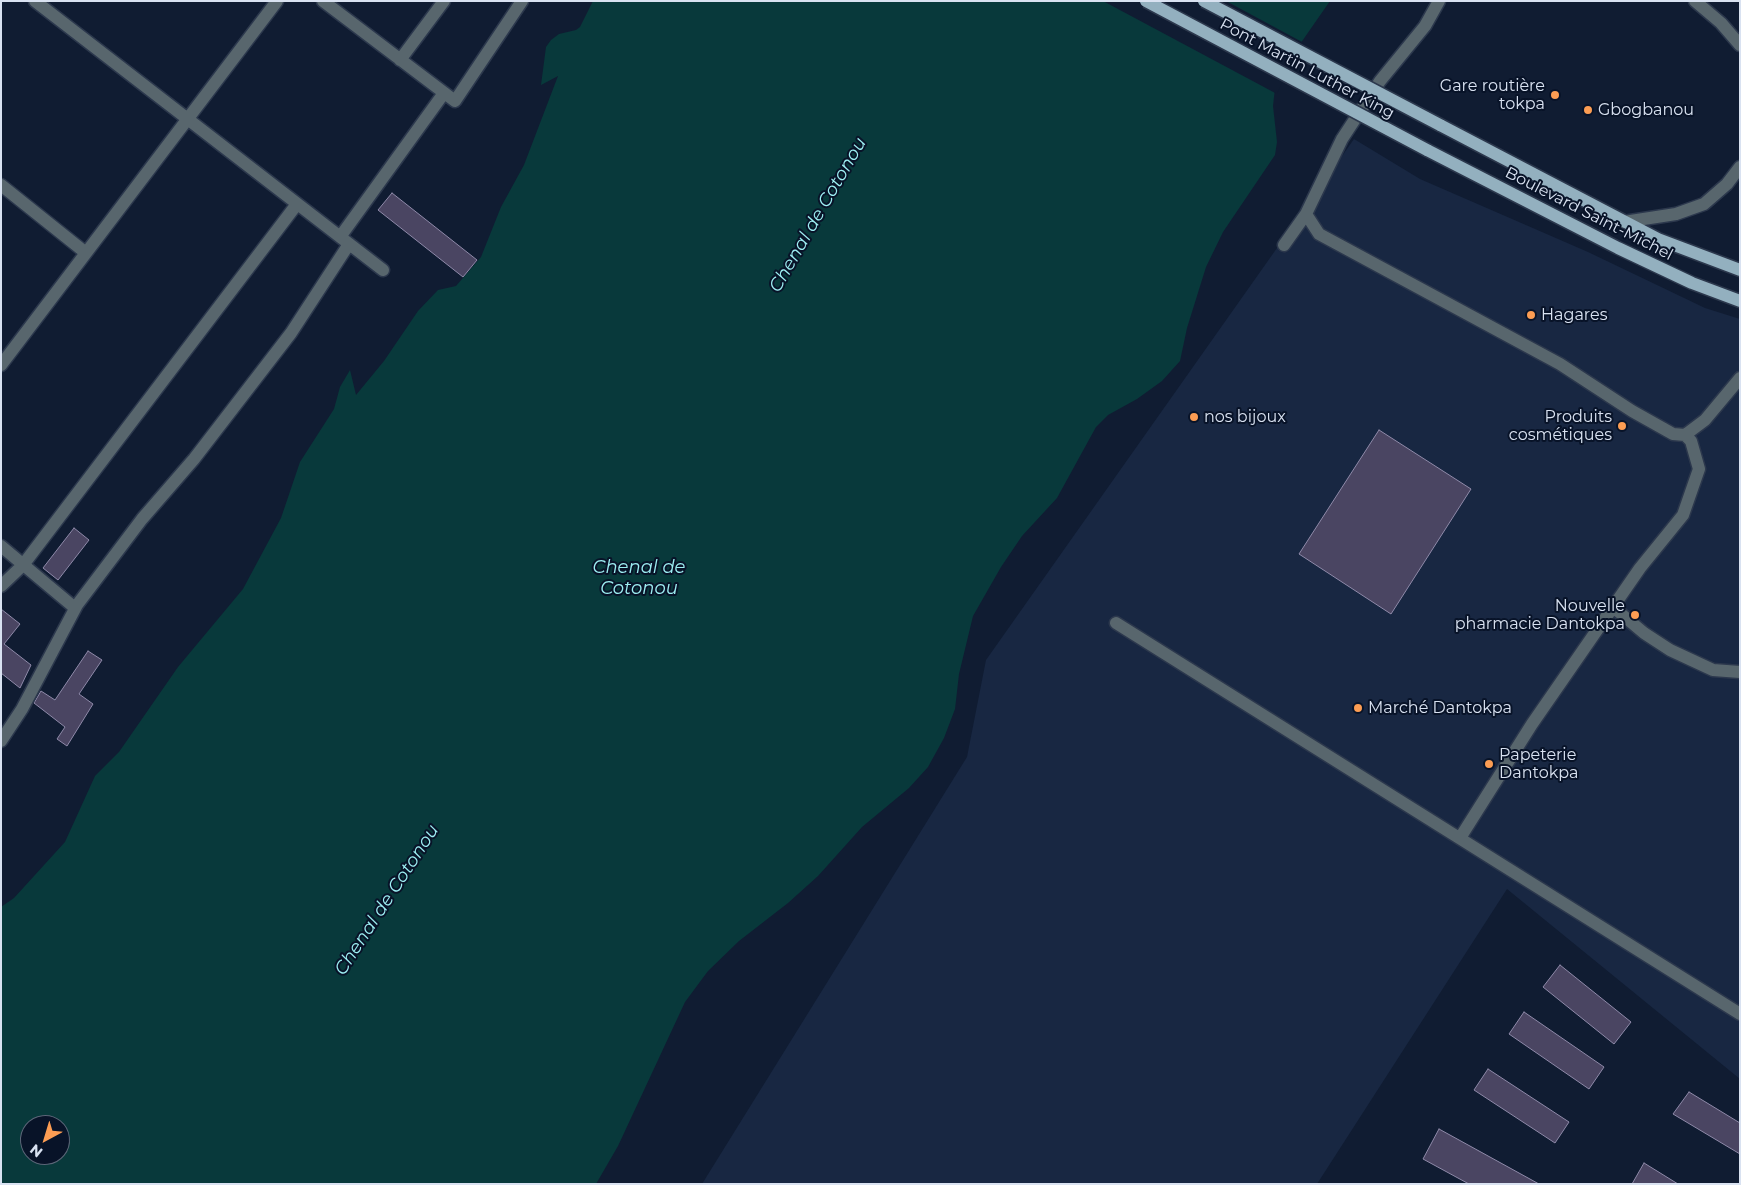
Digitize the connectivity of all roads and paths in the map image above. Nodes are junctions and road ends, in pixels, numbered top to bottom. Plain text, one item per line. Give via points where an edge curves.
1 (35, 1) edge
2 (278, 1) edge
3 (323, 1) edge
4 (444, 1) edge
5 (522, 1) edge
6 (1146, 1) edge
7 (1204, 1) edge
8 (1439, 1) edge
9 (1695, 1) edge
10 (1740, 45) edge
11 (400, 60) junction
12 (444, 93) junction
13 (188, 119) junction
14 (1440, 125) joint
15 (1427, 150) joint
16 (1740, 167) edge
17 (1, 185) edge
18 (297, 204) junction
19 (1306, 214) junction
20 (1624, 222) junction
21 (344, 241) junction
22 (1284, 245) dead end
23 (86, 254) junction
24 (383, 270) dead end
25 (1740, 270) edge
26 (1740, 302) edge
27 (2, 364) edge
28 (1740, 378) edge
29 (1685, 435) junction
30 (1, 546) edge
31 (23, 565) junction
32 (1, 586) edge
33 (1613, 607) junction
34 (75, 608) junction
35 (1116, 623) dead end
36 (1740, 672) edge
37 (1, 741) edge
38 (1460, 838) junction
39 (1740, 1014) edge

1 - 13 street
2 - 13 street
3 - 11 street
4 - 11 street
5 - 12 street via 455,101
6 - 15 main road, Pont Martin Luther King, bridge
7 - 14 main road, Pont Martin Luther King, bridge
8 - 19 street via 1425,26 1380,81 1342,139
9 - 10 street
11 - 12 street
12 - 21 street
13 - 18 street
13 - 23 street
14 - 20 main road, Boulevard Saint-Michel
15 - 26 main road, Boulevard Saint-Michel via 1618,248
16 - 20 street via 1727,184 1704,204 1676,214
17 - 23 street
18 - 21 street
18 - 31 street
19 - 22 street
19 - 29 street via 1319,234 1560,364 1632,411 1674,434
20 - 25 main road, Boulevard Saint-Michel via 1658,239
21 - 24 street
21 - 34 street via 291,333
23 - 27 street
28 - 29 street via 1705,420
29 - 33 street via 1692,441 1699,469 1682,515
30 - 31 street
31 - 32 street
31 - 34 street
33 - 36 street via 1670,650 1712,670
33 - 38 street via 1532,724
34 - 37 street via 22,709
35 - 38 street
38 - 39 street

